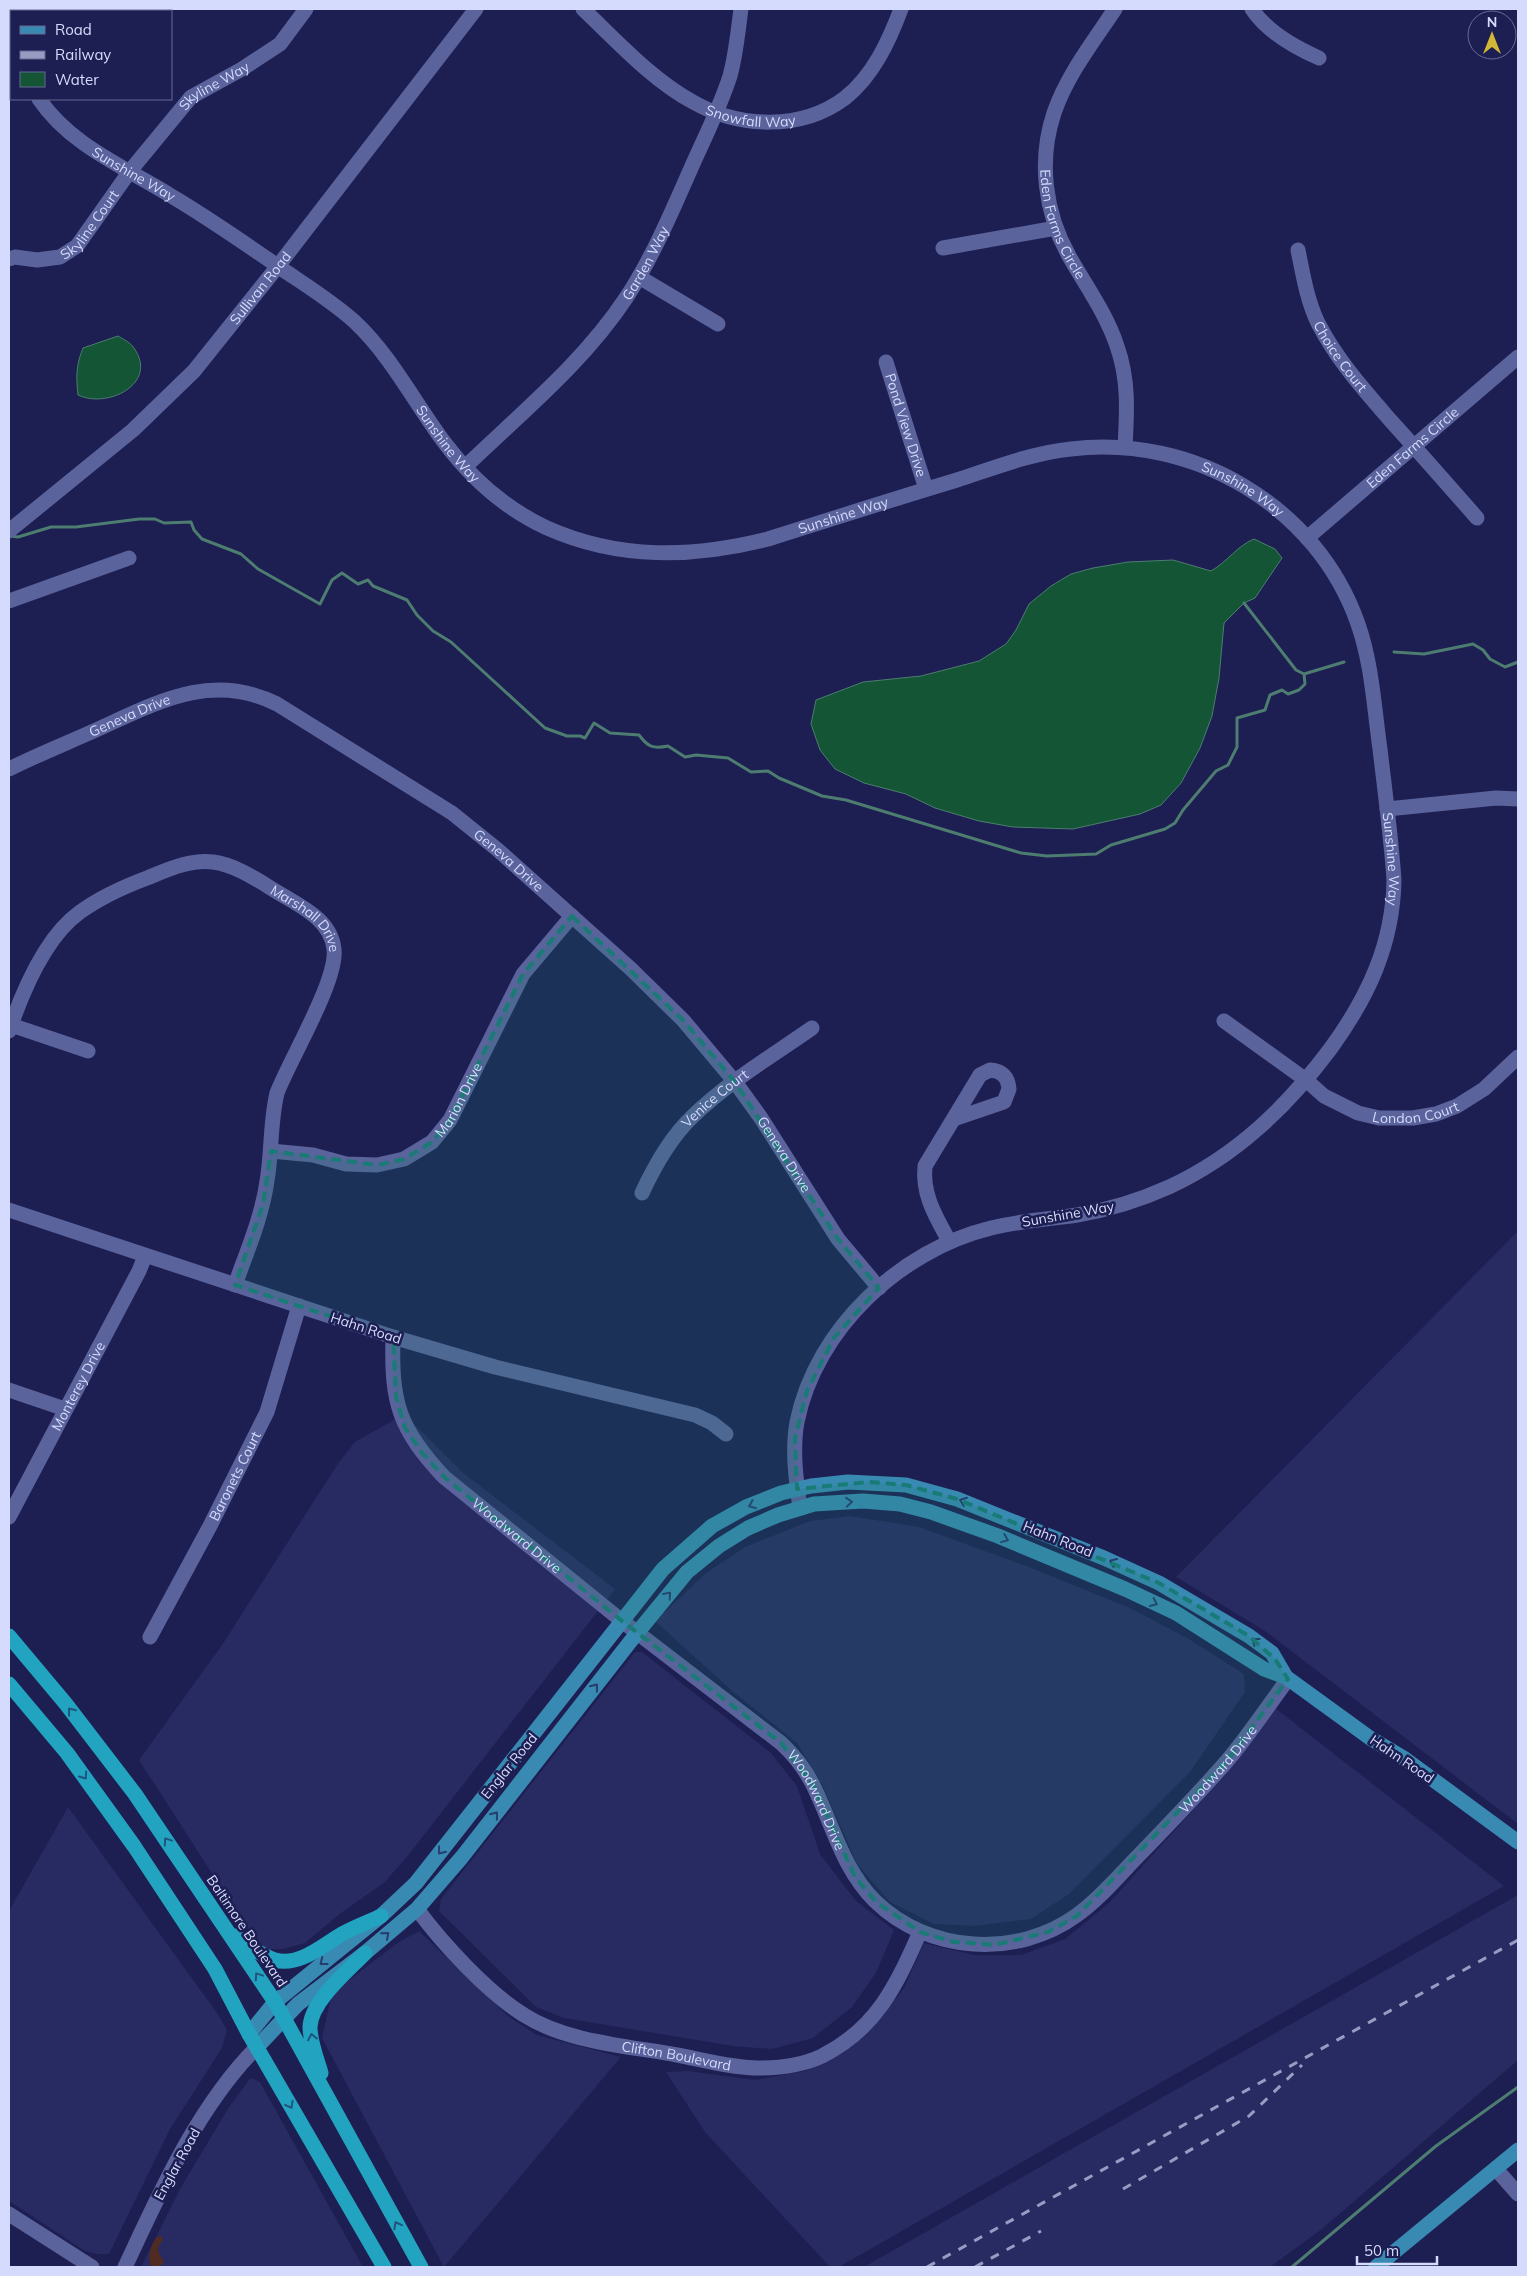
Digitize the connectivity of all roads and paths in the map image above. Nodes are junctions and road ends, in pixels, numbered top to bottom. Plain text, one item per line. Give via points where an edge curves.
1 (306, 9) edge
2 (476, 9) edge
3 (583, 9) edge
4 (741, 9) edge
5 (901, 9) edge
6 (1115, 9) edge
7 (1252, 9) edge
8 (1319, 58) dead end
9 (40, 100) edge
10 (716, 114) junction
11 (130, 171) junction
12 (1056, 228) junction
13 (943, 248) dead end
14 (1298, 250) dead end
15 (9, 260) edge
16 (278, 266) junction
17 (639, 277) junction
18 (718, 324) dead end
19 (1518, 357) edge
20 (886, 362) dead end
21 (1414, 446) junction
22 (1125, 447) junction
23 (465, 467) junction
24 (926, 490) junction
25 (1477, 518) dead end
26 (9, 531) edge
27 (1307, 538) junction
28 (130, 558) dead end
29 (9, 601) edge
30 (9, 769) edge
31 (1518, 798) edge
32 (1387, 809) junction
33 (572, 916) junction
34 (1224, 1021) dead end
35 (10, 1028) edge
36 (812, 1028) dead end
37 (88, 1051) dead end
38 (1518, 1056) edge
39 (1306, 1080) junction
40 (734, 1082) junction
41 (954, 1119) dead end
42 (271, 1151) junction
43 (642, 1192) dead end
44 (9, 1210) edge
45 (949, 1241) junction
46 (145, 1256) junction
47 (235, 1285) junction
48 (879, 1288) junction
49 (298, 1306) junction
50 (393, 1337) junction
51 (9, 1390) edge
52 (65, 1409) junction
53 (726, 1434) dead end
54 (798, 1489) junction
55 (800, 1508) junction
56 (9, 1517) edge
57 (622, 1621) junction
58 (637, 1633) junction
59 (9, 1636) edge
60 (150, 1637) dead end
61 (1287, 1678) junction
62 (9, 1684) edge
63 (1518, 1842) edge
64 (417, 1909) junction
65 (381, 1916) junction
66 (218, 1917) junction
67 (920, 1932) junction
68 (365, 1954) junction
69 (275, 2002) junction
70 (284, 2019) junction
71 (249, 2034) junction
72 (258, 2047) junction
73 (238, 2066) junction
74 (337, 2117) junction
75 (1518, 2150) edge
76 (1496, 2169) junction
77 (1518, 2194) edge
78 (9, 2214) edge
79 (92, 2267) edge
80 (125, 2267) edge
81 (384, 2267) edge
82 (421, 2267) edge
83 (1376, 2267) edge

1 - 11 street, Skyline Way via 280,44 192,97
2 - 16 street, Sullivan Road
3 - 10 street, Snowfall Way via 652,73 692,102
4 - 10 street, Garden Way via 730,76
5 - 10 street, Snowfall Way via 878,60 864,79 832,107 797,120 770,122 750,122
6 - 12 street, Eden Farms Circle via 1071,74 1048,134 1045,175
7 - 8 street via 1283,39
9 - 11 street, Sunshine Way via 68,132 91,150
10 - 17 street, Garden Way
11 - 15 street, Skyline Court via 77,246 60,257 37,260 15,257
11 - 16 street, Sunshine Way
12 - 13 street
12 - 22 street, Eden Farms Circle via 1117,344 1126,382
14 - 21 street, Choice Court via 1305,287 1325,336 1347,369
16 - 23 street, Sunshine Way via 322,296 367,335 408,386
16 - 26 street, Sullivan Road via 216,346 180,386 133,430
17 - 18 street
17 - 23 street, Garden Way via 585,351
19 - 21 street, Eden Farms Circle
20 - 24 street, Pond View Drive
21 - 25 street, Choice Court
21 - 27 street, Eden Farms Circle
22 - 24 street, Sunshine Way via 1097,446 1044,453
22 - 27 street, Sunshine Way via 1171,454 1216,470 1263,498
23 - 24 street, Sunshine Way via 522,516 547,528 595,545 646,553 732,548
27 - 32 street, Sunshine Way via 1339,582 1365,646
28 - 29 street
30 - 33 street, Geneva Drive via 184,693 216,690 252,693 294,714 452,813
31 - 32 street
32 - 39 street, Sunshine Way via 1394,880 1386,943 1359,1006
33 - 40 street, Geneva Drive via 683,1020
33 - 42 street, Marion Drive via 511,994 450,1120 432,1142 404,1158 377,1166
34 - 39 street, London Court
35 - 37 street
35 - 42 street, Marshall Drive via 27,985 54,938 78,913 116,891 171,868 201,862 213,862 257,880 317,917 331,937 334,950 331,975 277,1093 271,1125
36 - 40 street, Venice Court
38 - 39 street, London Court via 1484,1089 1457,1106 1412,1118 1358,1114 1324,1096
39 - 45 street, Sunshine Way via 1280,1109 1240,1144 1215,1162 1168,1187 1099,1211 992,1228
40 - 43 street, Venice Court via 675,1137
40 - 48 street, Geneva Drive via 772,1134 838,1239
41 - 45 street via 924,1166 923,1181 929,1203
42 - 47 street, Marshall Drive via 263,1204
44 - 46 street, Hahn Road
45 - 48 street, Sunshine Way via 919,1257
46 - 47 street, Hahn Road
46 - 52 street, Monterey Drive
47 - 49 street, Hahn Road
48 - 54 street, Sunshine Way via 834,1338 807,1391 795,1439
49 - 50 street, Hahn Road
49 - 60 street, Baronets Court via 267,1412
50 - 53 street, Hahn Road via 495,1367 695,1415 712,1422
50 - 57 street, Woodward Drive via 392,1368 396,1397 405,1428 422,1453 444,1477
51 - 52 street
52 - 56 street, Monterey Drive
54 - 55 street, Sunshine Way
54 -> 57 main road, Englar Road via 746,1507 712,1526 663,1569
61 -> 54 main road, Hahn Road via 1272,1653 1167,1588 1104,1558 957,1499 906,1485 869,1482
58 -> 55 main road, Englar Road via 687,1572 719,1546 748,1528
55 -> 61 main road, Hahn Road via 863,1501 900,1504 931,1512 1097,1576 1176,1613 1264,1669
57 - 58 street, Woodward Drive
57 -> 65 main road, Englar Road via 416,1882
64 -> 58 main road, Englar Road via 468,1850
58 - 67 street, Woodward Drive via 786,1747 813,1785 838,1847 855,1877 876,1902
66 -> 59 highway, Baltimore Boulevard via 135,1794
61 - 63 main road, Hahn Road
61 - 67 street, Woodward Drive via 1228,1760 1077,1916 1048,1932 995,1945 954,1942
62 -> 71 highway via 67,1753 134,1846 215,1969
64 - 67 street, Clifton Boulevard via 434,1932 489,1987 539,2023 569,2035 758,2068 779,2067 819,2057 859,2032 880,2010 896,1984
68 -> 64 main road, Englar Road
65 - 66 highway via 343,1933 311,1954 289,1961 276,1960 258,1952 233,1934
65 -> 69 main road, Englar Road
69 -> 66 highway, Baltimore Boulevard
68 - 70 main road, Englar Road via 306,1998
74 -> 68 highway via 315,2055 310,2024 329,1990
69 - 70 highway, Baltimore Boulevard
69 - 71 main road, Englar Road
70 - 72 main road, Englar Road
70 - 74 highway, Baltimore Boulevard
71 - 72 highway
71 - 73 street, Englar Road
72 - 73 street, Englar Road
72 -> 81 highway
73 - 80 street, Englar Road via 210,2105 177,2162
82 -> 74 highway, Baltimore Boulevard
75 - 76 main road
76 - 77 street
76 - 83 main road
78 - 79 street

